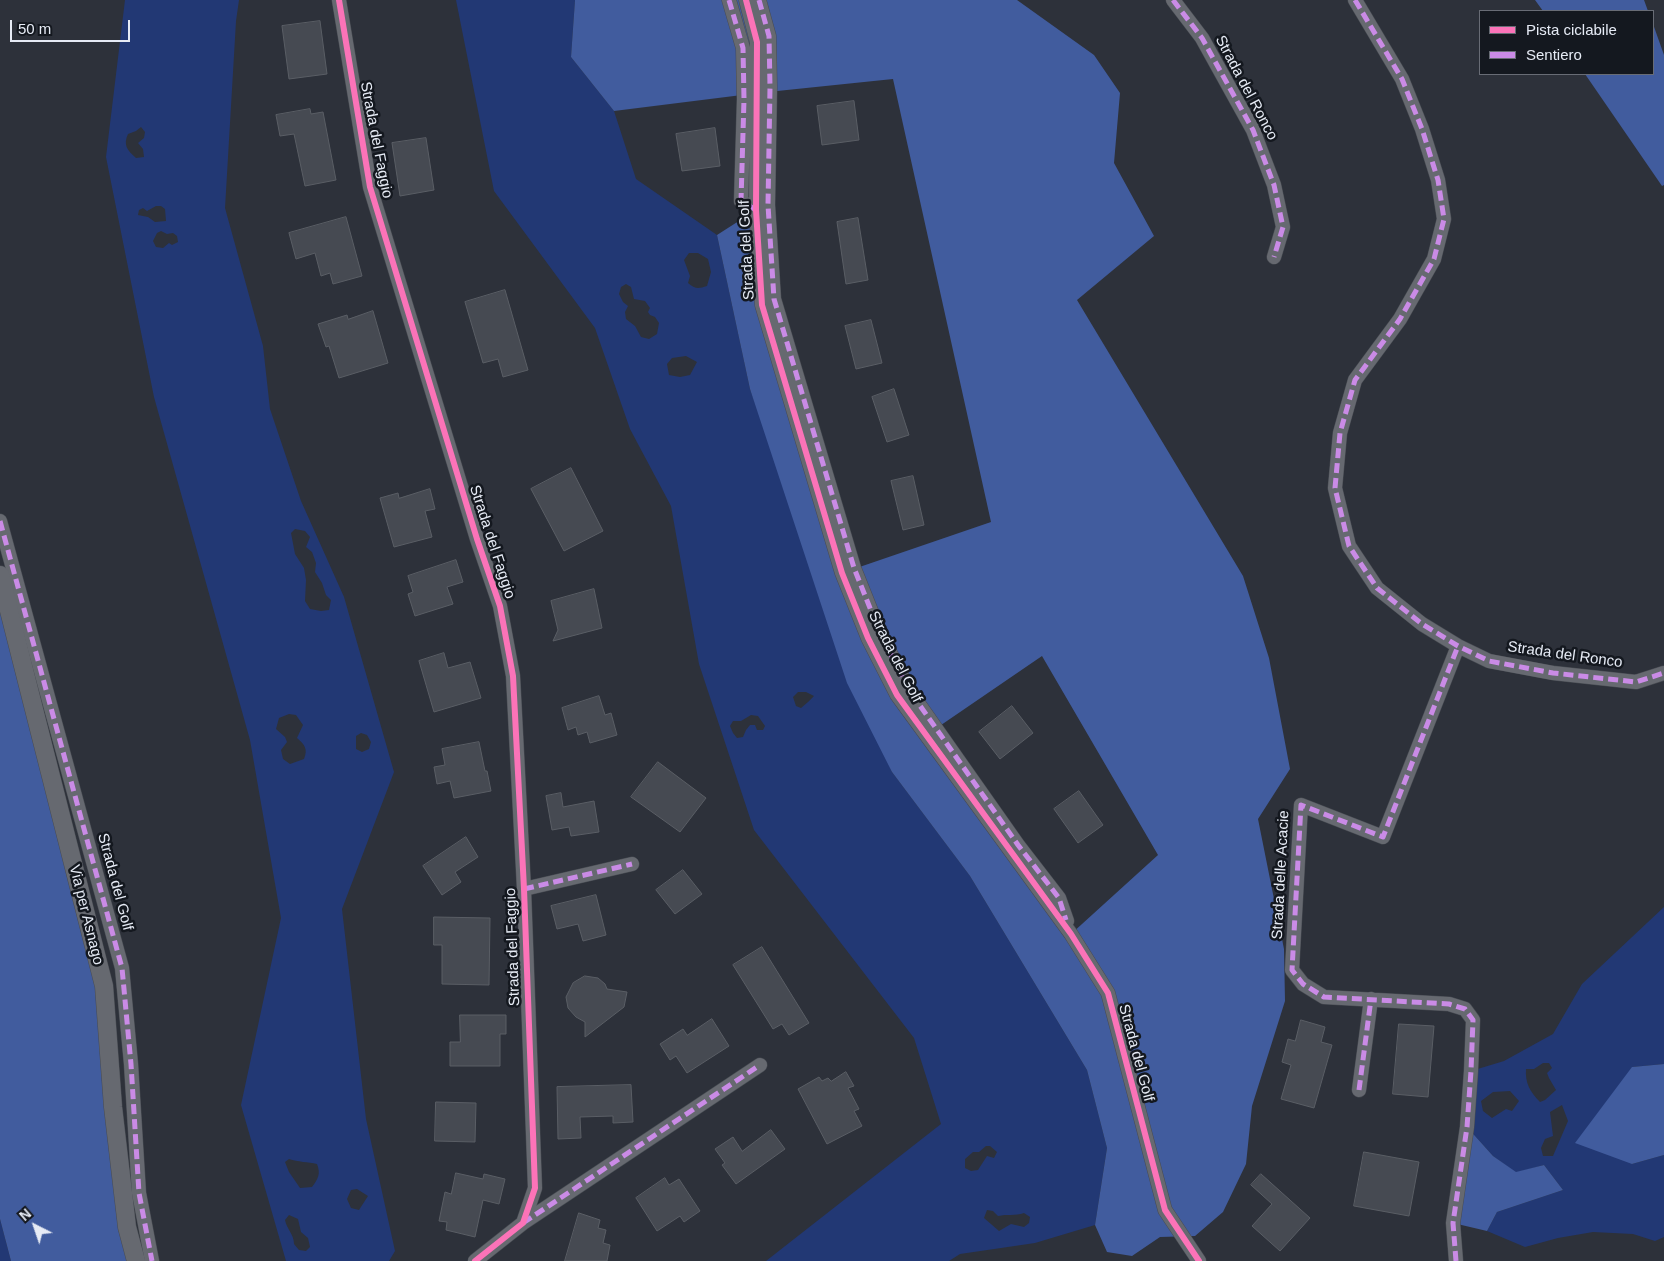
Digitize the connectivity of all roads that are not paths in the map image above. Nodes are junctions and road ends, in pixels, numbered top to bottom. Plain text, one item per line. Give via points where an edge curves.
1 (339, 0) edge
2 (729, 0) edge
3 (746, 0) edge
4 (759, 0) edge
5 (1173, 0) edge
6 (1355, 0) edge
7 (756, 210) junction
8 (1274, 257) dead end
9 (0, 521) edge
10 (0, 575) edge
11 (1458, 646) junction
12 (1664, 673) edge
13 (632, 864) dead end
14 (524, 889) junction
15 (1071, 934) junction
16 (1371, 999) junction
17 (760, 1065) dead end
18 (1359, 1090) dead end
19 (523, 1223) junction
20 (136, 1261) edge
21 (152, 1261) edge
22 (475, 1261) edge
23 (1199, 1261) edge
24 (1456, 1261) edge

1 - 14 street, Strada del Faggio via 370,187 500,606 513,676
2 - 7 street, Strada del Golf via 743,48 741,201
3 - 7 street, Strada del Golf via 757,42
4 - 15 street, Strada del Golf via 769,36 768,205 774,299 854,568 880,633 909,690 1059,898
5 - 8 street, Strada del Ronco via 1202,38 1256,139 1274,185 1283,227
6 - 11 street, Strada del Ronco via 1402,79 1438,180 1444,219 1434,259 1400,319 1355,380 1340,433 1335,488 1349,546 1377,588 1422,624
7 - 15 street, Strada del Golf via 762,304 842,573 868,638 897,695
9 - 21 street, Strada del Golf via 122,968 139,1193
10 - 20 street, Via per Asnago via 104,986 113,1107 127,1227
11 - 12 street, Strada del Ronco via 1489,661 1553,673 1636,682
11 - 16 street, Strada delle Acacie via 1384,837 1301,805 1292,970 1303,984 1324,996
13 - 14 street, Strada del Faggio
14 - 19 street, Strada del Faggio via 535,1188
15 - 23 street, Strada del Golf via 1108,993 1165,1210
16 - 18 street
16 - 24 street, Strada delle Acacie via 1448,1004 1465,1009 1472,1020 1467,1127 1453,1223
17 - 19 street
19 - 22 street

